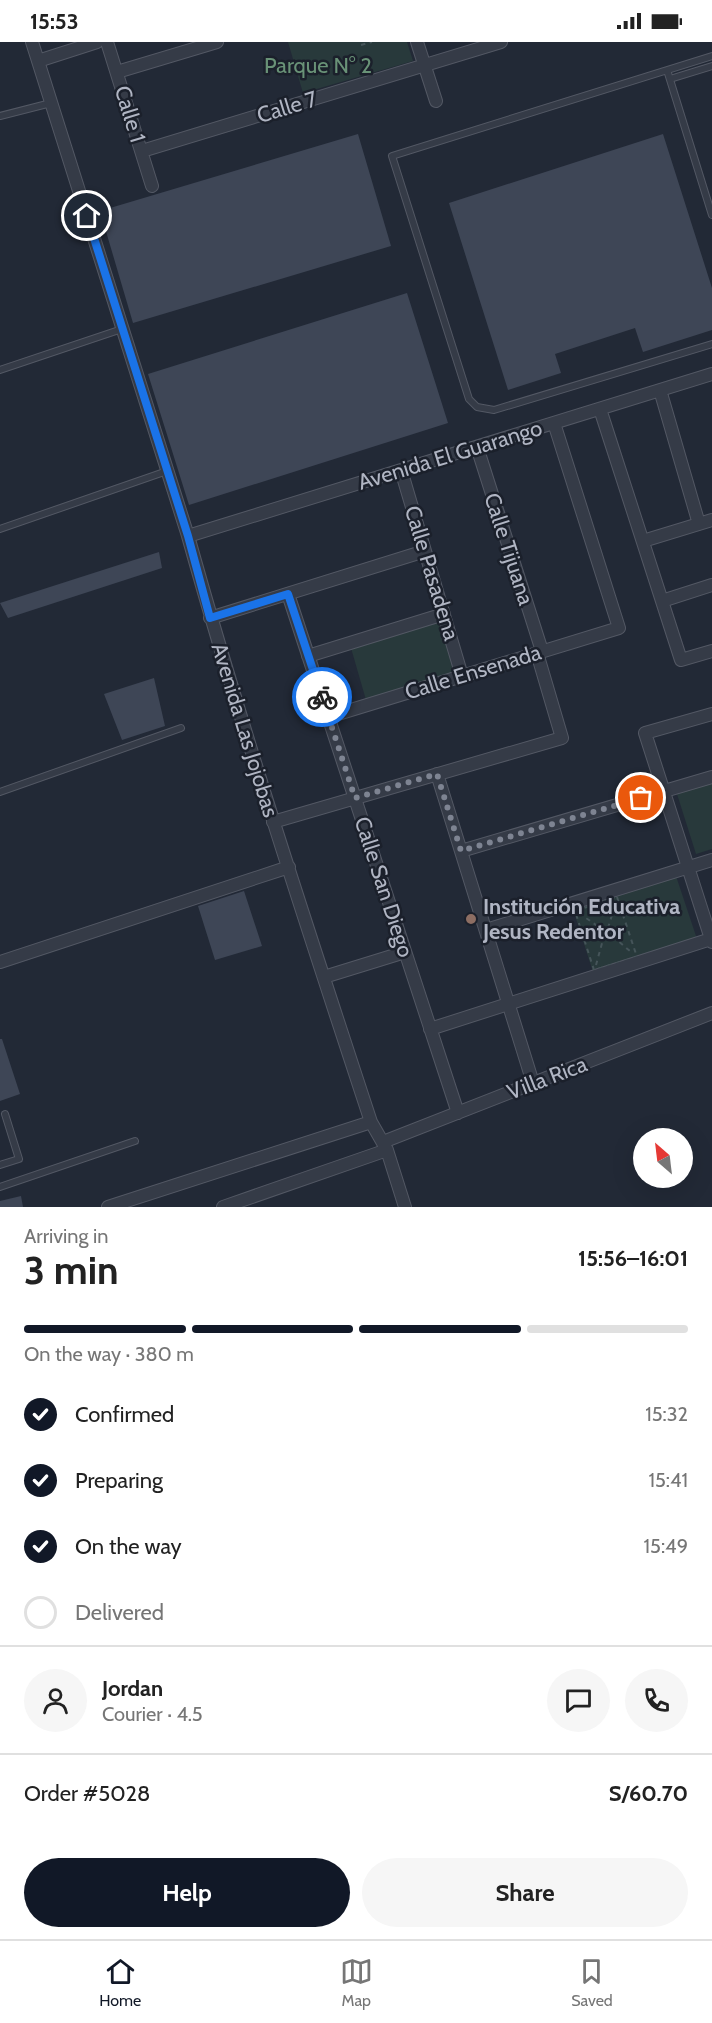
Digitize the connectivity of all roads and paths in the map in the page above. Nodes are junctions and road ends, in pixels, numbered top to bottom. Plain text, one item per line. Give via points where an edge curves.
1 (32, 42) edge
2 (97, 42) edge
3 (107, 42) edge
4 (217, 42) edge
5 (372, 42) edge
6 (417, 42) edge
7 (501, 42) edge
8 (361, 45) dead end
9 (712, 56) edge
10 (363, 59) dead end
11 (38, 61) junction
12 (425, 65) junction
13 (712, 66) edge
14 (667, 70) junction
15 (117, 72) junction
16 (367, 73) dead end
17 (670, 79) junction
18 (436, 101) dead end
19 (51, 103) junction
20 (0, 116) edge
21 (142, 151) junction
22 (152, 186) dead end
23 (712, 215) edge
24 (122, 329) junction
25 (712, 344) edge
26 (0, 370) edge
27 (712, 374) edge
28 (660, 390) junction
29 (600, 409) junction
30 (554, 423) junction
31 (477, 447) junction
32 (401, 470) junction
33 (167, 471) junction
34 (712, 520) edge
35 (699, 524) junction
36 (0, 529) edge
37 (188, 536) junction
38 (643, 541) junction
39 (425, 551) junction
40 (712, 585) edge
41 (288, 594) junction
42 (662, 601) junction
43 (444, 614) junction
44 (210, 618) junction
45 (712, 651) edge
46 (539, 652) junction
47 (308, 656) junction
48 (462, 676) junction
49 (712, 714) edge
50 (328, 717) junction
51 (181, 728) dead end
52 (437, 774) junction
53 (712, 777) edge
54 (664, 791) junction
55 (0, 792) edge
56 (355, 798) junction
57 (273, 822) junction
58 (461, 851) junction
59 (712, 860) edge
60 (289, 867) junction
61 (688, 868) junction
62 (616, 894) junction
63 (574, 907) junction
64 (608, 928) junction
65 (486, 930) junction
66 (603, 930) junction
67 (610, 934) junction
68 (604, 936) junction
69 (712, 940) edge
70 (405, 952) junction
71 (638, 960) junction
72 (0, 962) edge
73 (595, 973) junction
74 (324, 977) junction
75 (509, 1004) junction
76 (712, 1013) edge
77 (430, 1029) junction
78 (533, 1083) junction
79 (458, 1113) junction
80 (5, 1114) dead end
81 (371, 1122) junction
82 (135, 1141) dead end
83 (385, 1146) junction
84 (0, 1165) edge
85 (0, 1187) edge
86 (108, 1207) edge
87 (223, 1207) edge
88 (405, 1207) edge

1 - 11 street, Avenida Las Jojobas
2 - 11 street
3 - 15 street, Calle 1
4 - 15 street
5 - 8 path
6 - 12 street
7 - 12 street, Calle 7
9 - 14 lane
10 - 16 path
11 - 19 street, Avenida Las Jojobas
12 - 18 street
12 - 21 street, Calle 7
13 - 17 lane
14 - 17 lane
14 - 25 lane via 392,156 469,399 477,407 494,410
15 - 21 street, Calle 1
17 - 23 lane
19 - 20 lane
19 - 24 street, Avenida Las Jojobas
21 - 22 street, Calle 1
24 - 26 lane
24 - 33 street, Avenida Las Jojobas
27 - 28 street, Avenida El Guarango
28 - 29 street, Avenida El Guarango
28 - 35 street
29 - 30 street, Avenida El Guarango
29 - 38 street
30 - 31 street, Avenida El Guarango
30 - 46 street, Calle Ensenada via 618,628
31 - 32 street, Avenida El Guarango
31 - 46 street, Calle Tijuana
32 - 37 street, Avenida El Guarango
32 - 39 street, Calle Pasadena
33 - 36 lane
33 - 37 street, Avenida Las Jojobas
34 - 35 street
35 - 38 street
37 - 44 street, Avenida Las Jojobas
38 - 42 street
39 - 41 street
39 - 43 street, Calle Pasadena
40 - 42 street
41 - 44 street
41 - 47 street, Calle San Diego
42 - 45 street via 681,660
43 - 47 street
43 - 48 street, Calle Pasadena
44 - 57 street, Avenida Las Jojobas
46 - 48 street, Calle Ensenada
46 - 52 street, Calle Tijuana via 562,738
47 - 50 street, Calle San Diego
48 - 50 street, Calle Ensenada
49 - 54 street via 645,734
50 - 56 street, Calle San Diego
51 - 55 lane
52 - 56 street
52 - 58 street
53 - 54 street
54 - 58 street
54 - 61 street
56 - 57 street
56 - 70 street, Calle San Diego
57 - 60 street, Avenida Las Jojobas
58 - 65 street
59 - 61 street
60 - 72 street
60 - 74 street, Avenida Las Jojobas
61 - 62 street
61 - 69 street
62 - 63 street
62 - 63 path
62 - 64 path
62 - 71 path
63 - 65 street
63 - 66 path
63 - 73 path
64 - 66 path
64 - 67 path
65 - 75 street
66 - 68 path
67 - 68 path
67 - 71 path
68 - 73 path
69 - 71 street
70 - 74 street
70 - 77 street, Calle San Diego
71 - 73 street
71 - 73 path
73 - 75 street
74 - 81 street, Avenida Las Jojobas
75 - 77 street
75 - 78 street
76 - 78 street, Villa Rica
77 - 79 street, Calle San Diego
78 - 79 street, Villa Rica
79 - 83 street, Villa Rica
80 - 84 lane via 19,1159
81 - 83 street, Avenida Las Jojobas
81 - 86 street
82 - 85 lane
83 - 87 street, Villa Rica
83 - 88 street, Avenida Las Jojobas

